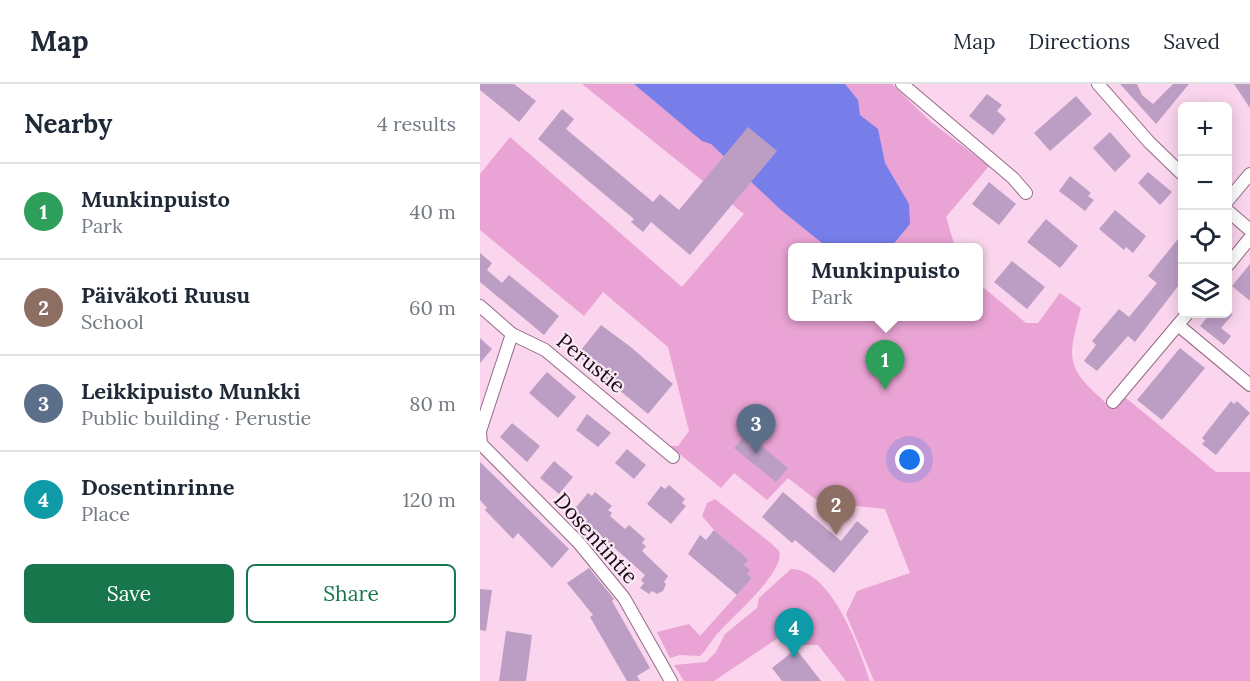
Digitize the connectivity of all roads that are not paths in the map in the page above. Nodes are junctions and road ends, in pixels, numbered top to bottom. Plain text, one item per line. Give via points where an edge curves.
1 (902, 84) edge
2 (1098, 84) edge
3 (1178, 170) edge
4 (1250, 174) edge
5 (1026, 193) dead end
6 (1232, 194) edge
7 (1232, 216) edge
8 (1250, 230) edge
9 (1250, 238) edge
10 (1228, 264) edge
11 (480, 306) edge
12 (1184, 318) edge
13 (512, 334) junction
14 (1250, 385) edge
15 (1113, 402) dead end
16 (480, 432) edge
17 (673, 457) dead end
18 (671, 681) edge

1 - 5 street
2 - 3 street
4 - 6 street
7 - 8 street
9 - 10 street
11 - 13 street, Perustie
12 - 14 street
12 - 15 street
13 - 16 street, Dosentintie
13 - 17 street, Perustie via 545,350
16 - 18 street, Dosentintie via 481,444 579,543 624,598

